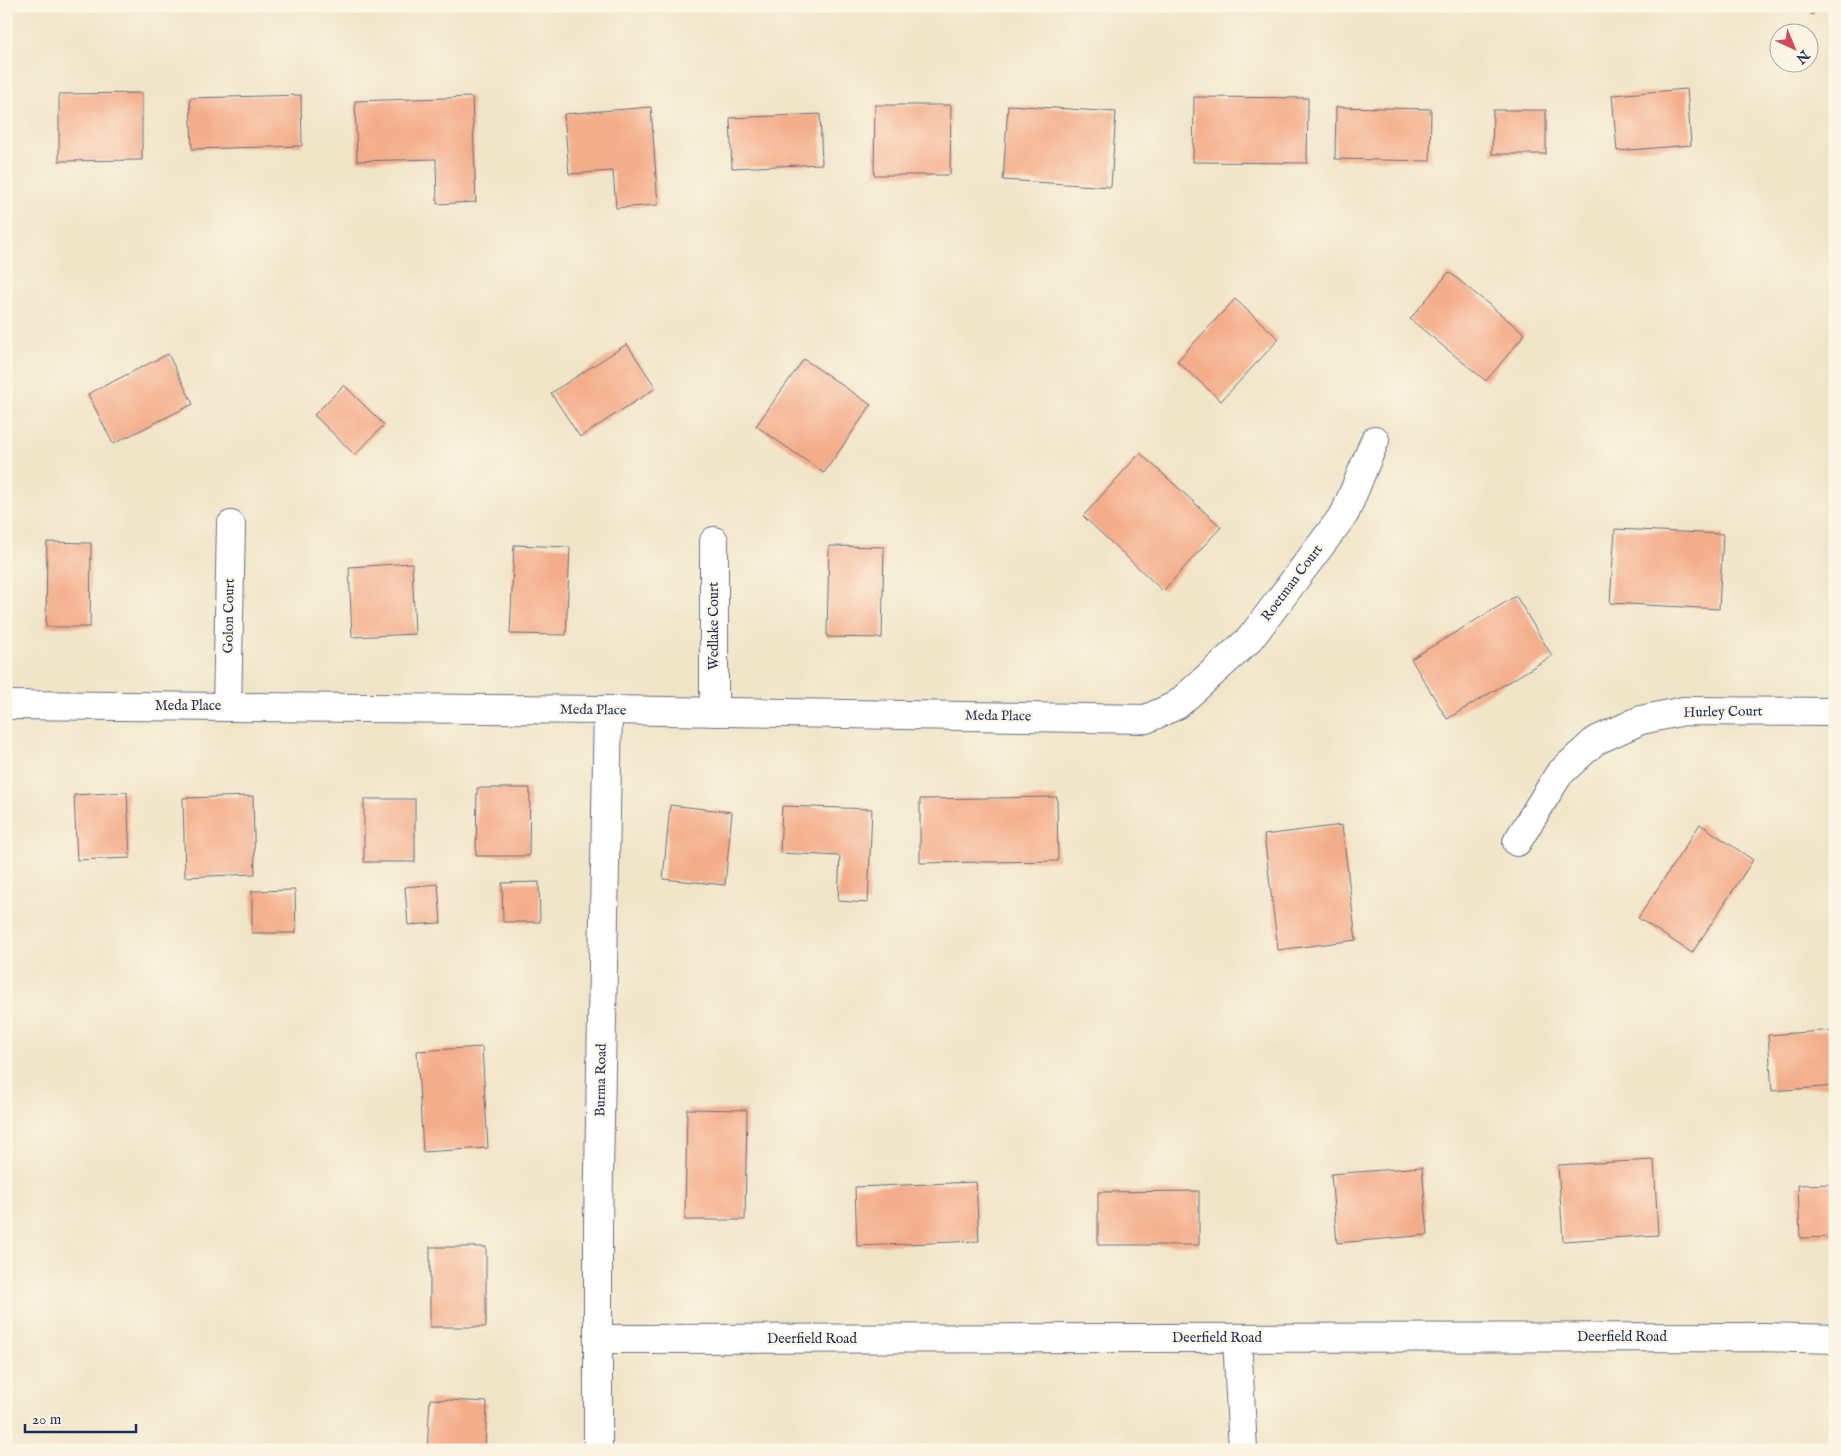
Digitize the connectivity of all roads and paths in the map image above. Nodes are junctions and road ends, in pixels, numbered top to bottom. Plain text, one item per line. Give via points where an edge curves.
1 (1375, 440) dead end
2 (231, 525) dead end
3 (714, 541) dead end
4 (1177, 704) joint
5 (6, 705) edge
6 (227, 707) junction
7 (608, 710) junction
8 (714, 712) junction
9 (1835, 712) edge
10 (1517, 842) dead end
11 (1237, 1338) junction
12 (598, 1339) junction
13 (1835, 1339) edge
14 (598, 1450) edge
15 (1243, 1450) edge

1 - 4 street, Roetman Court via 1345,513 1250,639
2 - 6 street, Golon Court
3 - 8 street, Wedlake Court
4 - 8 street, Meda Place via 1146,719
5 - 6 street, Meda Place
6 - 7 street, Meda Place
7 - 8 street, Meda Place
7 - 12 street, Burma Road
9 - 10 street, Hurley Court via 1684,712 1641,720 1595,741 1560,774
11 - 12 street, Deerfield Road
11 - 13 street, Deerfield Road
11 - 15 street
12 - 14 street, Burma Road

